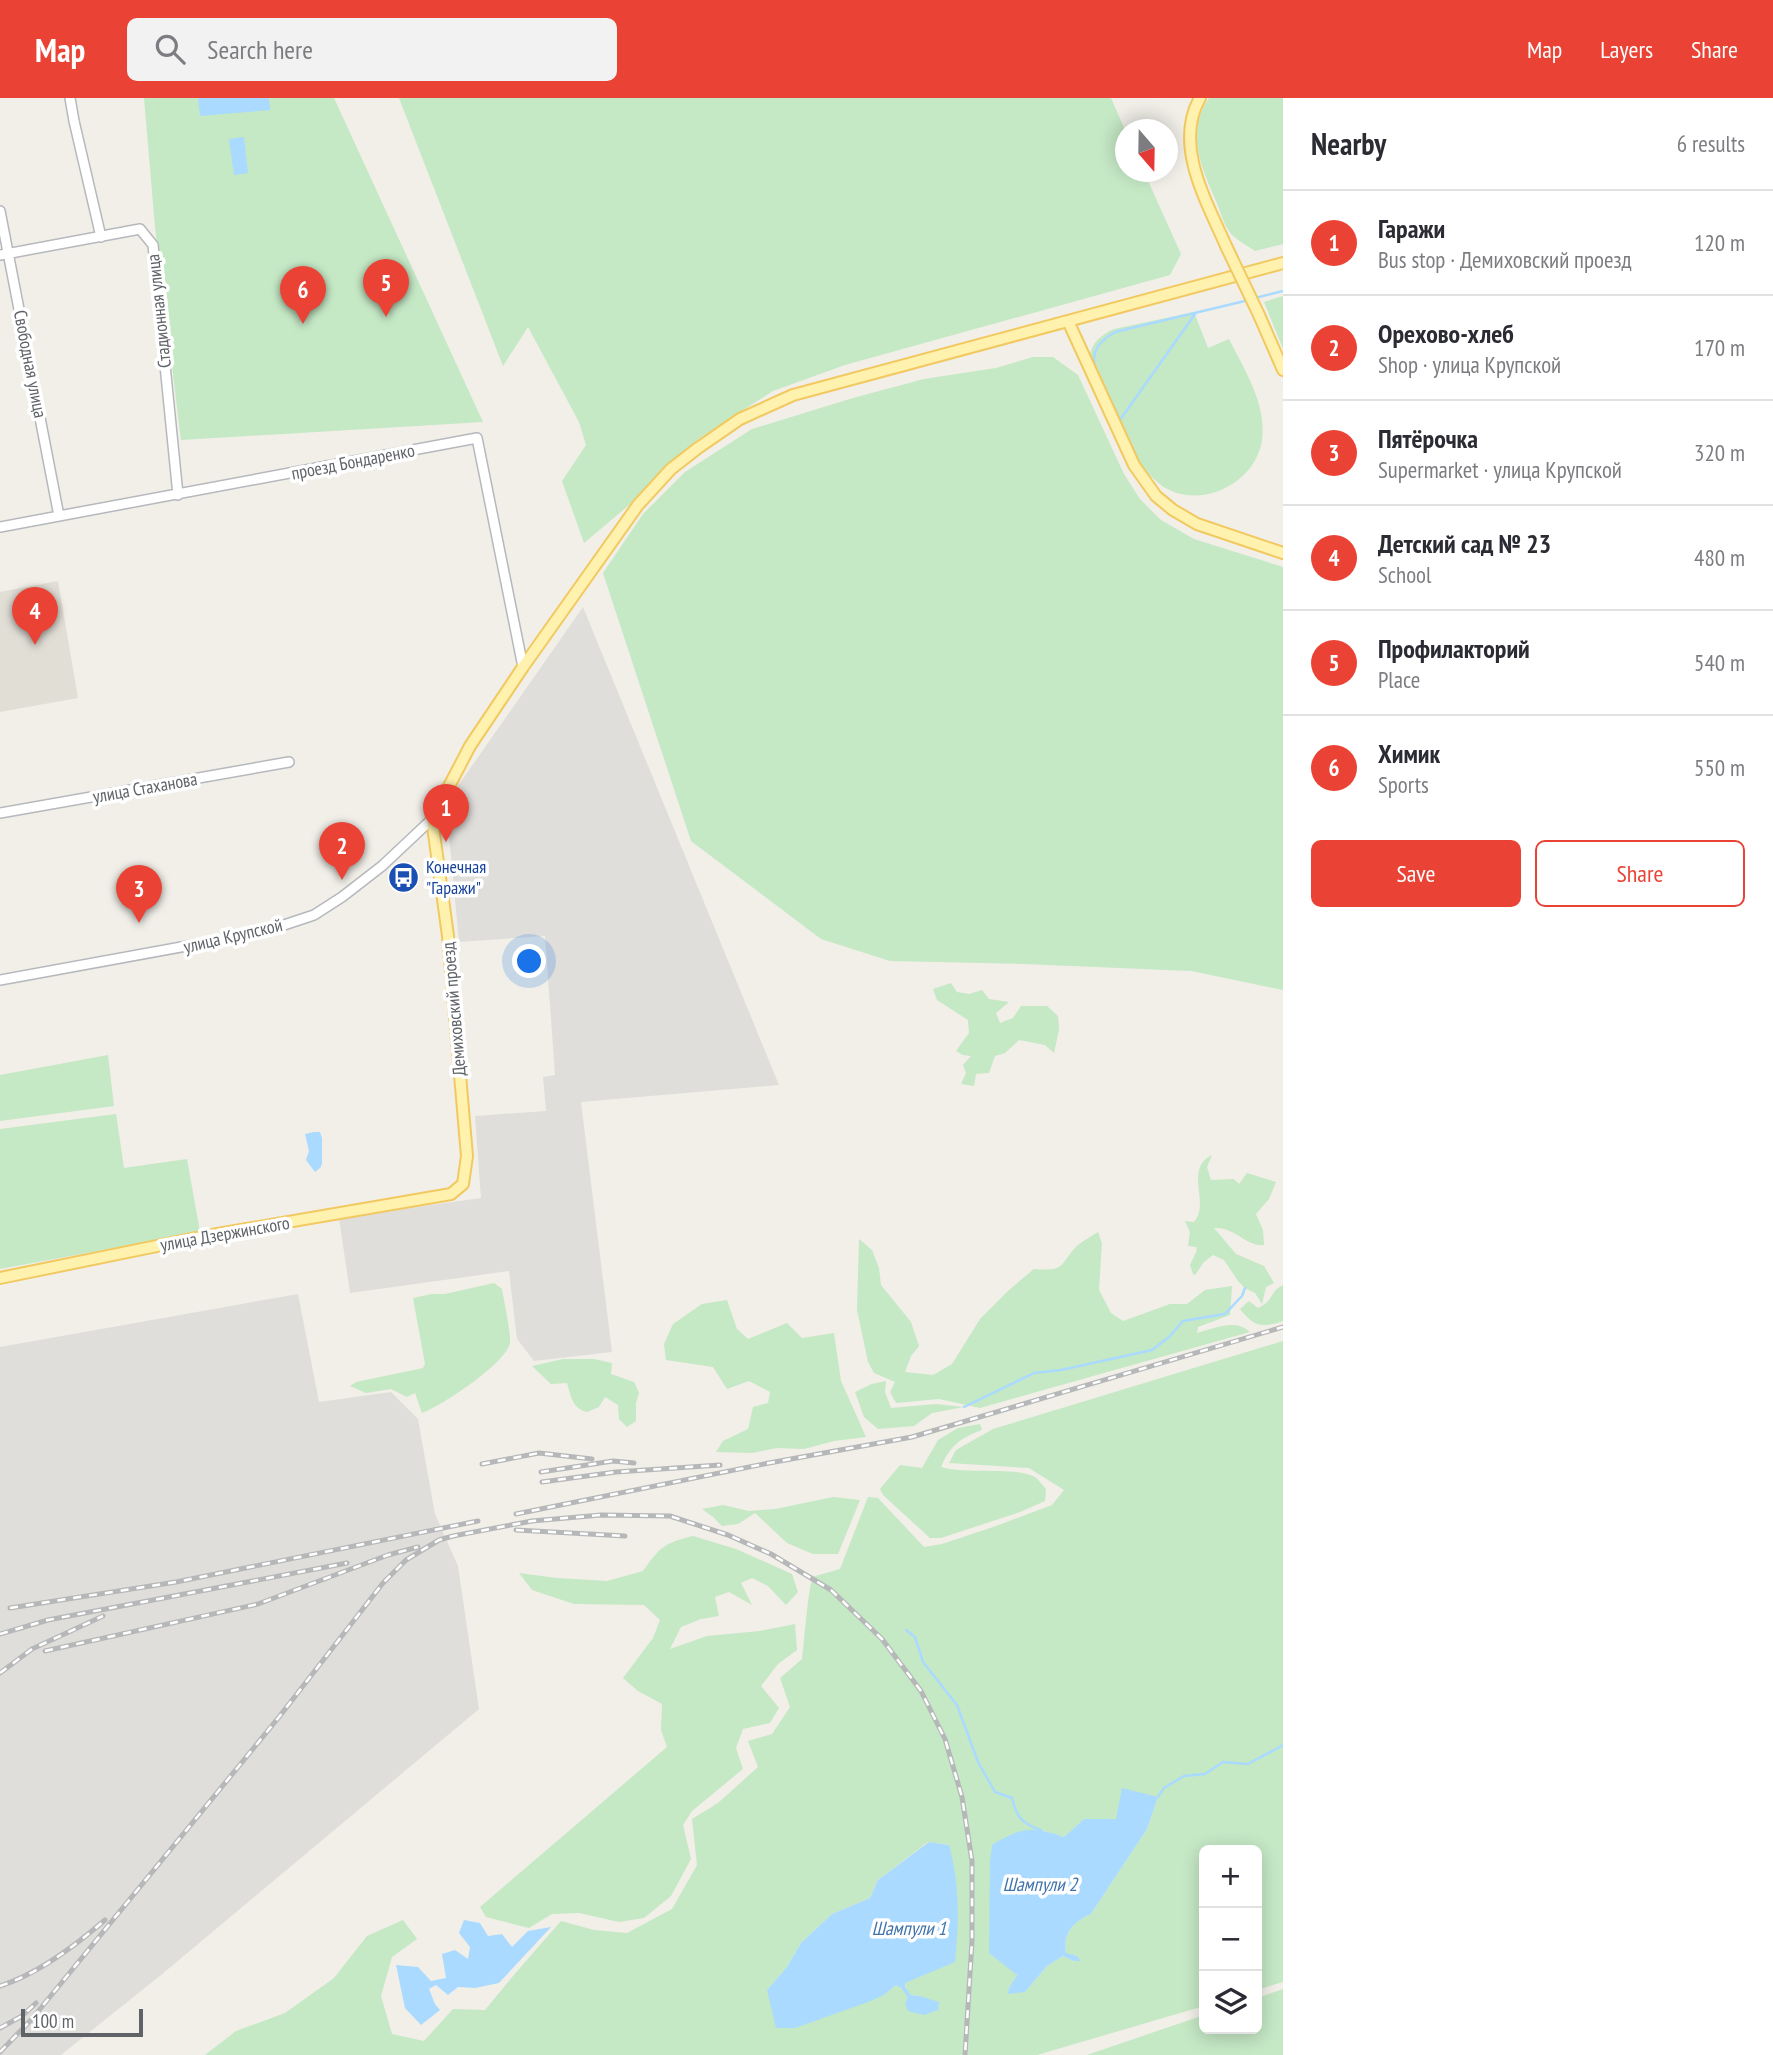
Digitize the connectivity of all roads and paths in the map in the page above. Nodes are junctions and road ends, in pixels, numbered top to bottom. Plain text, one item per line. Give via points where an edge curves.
1 (70, 98) edge
2 (1200, 98) edge
3 (0, 211) edge
4 (101, 237) junction
5 (4, 254) edge
6 (1283, 263) edge
7 (1068, 321) junction
8 (1283, 370) edge
9 (178, 495) junction
10 (59, 516) junction
11 (0, 527) edge
12 (1283, 552) edge
13 (523, 667) junction
14 (289, 762) dead end
15 (0, 813) edge
16 (432, 819) junction
17 (0, 981) edge
18 (451, 1194) joint
19 (0, 1278) edge

1 - 4 street
2 - 8 main road, bridge via 1189,140 1197,177
3 - 5 street, Свободная улица
4 - 5 street
4 - 9 street, Стадионная улица via 140,229 153,245
5 - 10 street, Свободная улица
6 - 7 main road
7 - 12 main road via 1134,465 1156,496 1197,524
7 - 13 main road via 793,395 740,419 671,470 638,505
9 - 10 street, проезд Бондаренко
9 - 13 street, проезд Бондаренко via 477,438
10 - 11 street, проезд Бондаренко
13 - 16 main road via 470,746
14 - 15 street, улица Стаханова
16 - 17 street, улица Крупской via 382,866 314,915 263,932
16 - 18 main road, Демиховский проезд via 448,936 467,1156 463,1184
18 - 19 main road, улица Дзержинского via 206,1236

